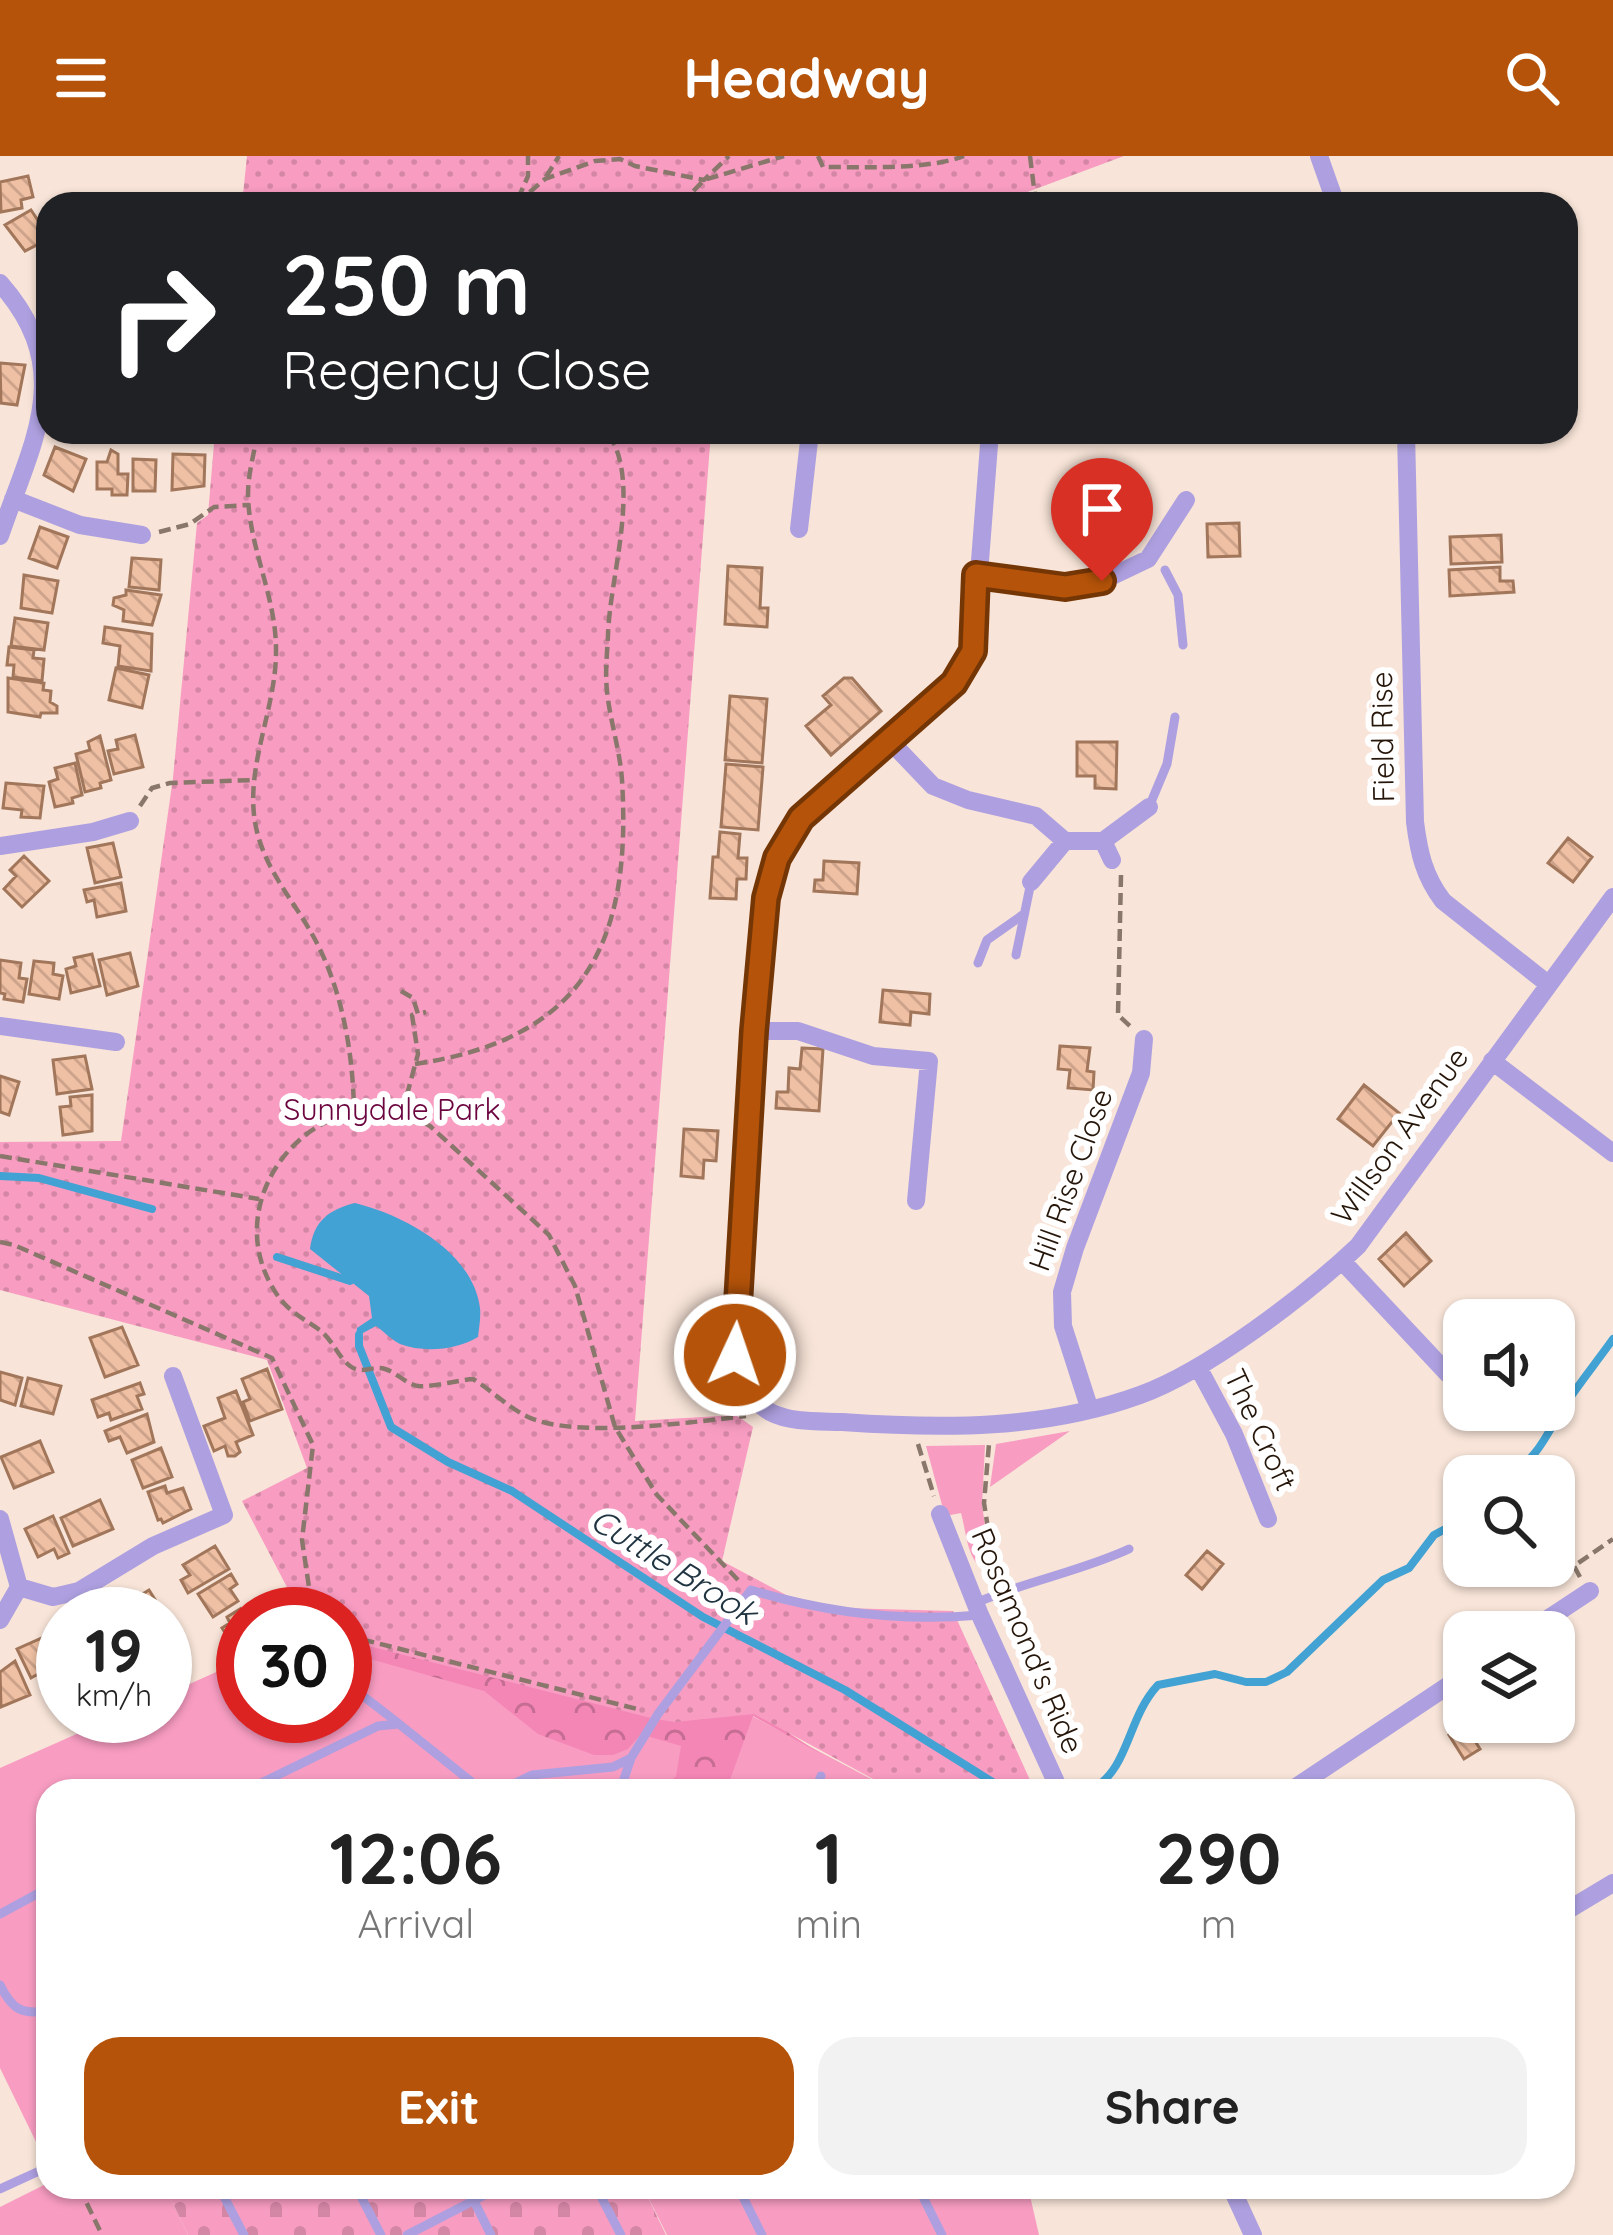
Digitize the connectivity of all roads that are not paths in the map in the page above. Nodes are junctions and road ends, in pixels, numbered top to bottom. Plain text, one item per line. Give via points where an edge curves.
1 (1319, 156) edge
2 (1332, 192) edge
3 (0, 283) edge
4 (36, 333) edge
5 (36, 429) edge
6 (810, 444) edge
7 (989, 444) edge
8 (1406, 444) edge
9 (13, 499) junction
10 (1186, 500) dead end
11 (800, 529) dead end
12 (142, 535) road end
13 (0, 536) edge
14 (1156, 565) junction
15 (976, 575) junction
16 (1183, 645) dead end
17 (1175, 717) dead end
18 (890, 740) junction
19 (1149, 807) joint
20 (130, 820) road end
21 (1065, 841) junction
22 (1103, 841) junction
23 (0, 846) edge
24 (1112, 860) road end
25 (1031, 882) joint
26 (1613, 897) edge
27 (1024, 914) junction
28 (1016, 955) dead end
29 (978, 963) dead end
30 (1548, 984) junction
31 (0, 1026) edge
32 (754, 1031) junction
33 (1144, 1039) road end
34 (116, 1042) dead end
35 (1492, 1061) junction
36 (1613, 1153) edge
37 (916, 1201) dead end
38 (1342, 1262) junction
39 (1198, 1367) junction
40 (1443, 1369) edge
41 (172, 1376) dead end
42 (1090, 1410) junction
43 (940, 1514) road end
44 (0, 1519) edge
45 (1268, 1519) dead end
46 (1129, 1549) dead end
47 (20, 1587) junction
48 (1590, 1591) road end
49 (976, 1604) junction
50 (1560, 1611) edge
51 (0, 1620) edge
52 (1443, 1689) edge
53 (372, 1703) edge
54 (399, 1724) junction
55 (632, 1758) junction
56 (821, 1776) dead end
57 (269, 1779) edge
58 (468, 1779) edge
59 (524, 1779) edge
60 (624, 1779) edge
61 (820, 1779) edge
62 (1055, 1779) edge
63 (1308, 1779) edge
64 (1613, 1883) edge
65 (36, 1894) edge
66 (1575, 1906) edge
67 (0, 1914) edge
68 (0, 1985) edge
69 (36, 2012) edge
70 (36, 2172) edge
71 (0, 2189) edge
72 (225, 2199) edge
73 (362, 2199) edge
74 (602, 2199) edge
75 (744, 2199) edge
76 (924, 2199) edge
77 (1236, 2199) edge
78 (474, 2200) joint
79 (244, 2235) edge
80 (381, 2235) edge
81 (407, 2235) edge
82 (491, 2235) edge
83 (620, 2235) edge
84 (762, 2235) edge
85 (942, 2235) edge
86 (1252, 2235) edge

1 - 2 street
3 - 4 street
5 - 9 street
6 - 11 street
7 - 15 street
8 - 30 street, Field Rise via 1420,858 1443,902
9 - 12 street via 80,525
9 - 13 street
10 - 14 street
14 - 15 street via 1065,587
14 - 16 lane via 1178,595
15 - 18 street via 973,651 954,683
17 - 19 lane
18 - 21 street via 933,786 1036,816
18 - 32 street via 801,818 777,858
19 - 22 street
20 - 23 street
21 - 22 street
21 - 25 street
22 - 24 street
25 - 27 lane
26 - 30 street, Willson Avenue
27 - 28 lane
27 - 29 lane via 987,940
30 - 35 street, Willson Avenue
31 - 34 street
32 - 37 street via 798,1031 873,1056 929,1061
32 - 42 street, Willson Avenue via 735,1355 746,1389 791,1419 913,1427 990,1427
33 - 42 street, Hill Rise Close via 1141,1072 1062,1292
35 - 36 street
35 - 38 street, Willson Avenue
38 - 39 street, Willson Avenue
38 - 40 street
39 - 42 street, Willson Avenue
39 - 45 street, The Croft
41 - 47 street via 224,1515 79,1591 53,1597
43 - 49 street, Rosamond's Ride
44 - 47 street
46 - 49 lane
47 - 51 street
48 - 50 street
49 - 55 lane via 875,1616 751,1590
49 - 62 street, Rosamond's Ride
52 - 63 street
53 - 54 lane
54 - 57 lane via 378,1726
54 - 58 lane
55 - 59 lane via 613,1768
55 - 60 lane
56 - 61 lane
64 - 66 street
65 - 67 lane
68 - 69 lane via 10,2005
70 - 71 lane
72 - 79 lane
73 - 80 lane
74 - 83 lane
75 - 84 lane
76 - 85 lane
77 - 86 street
78 - 81 lane
78 - 82 lane

